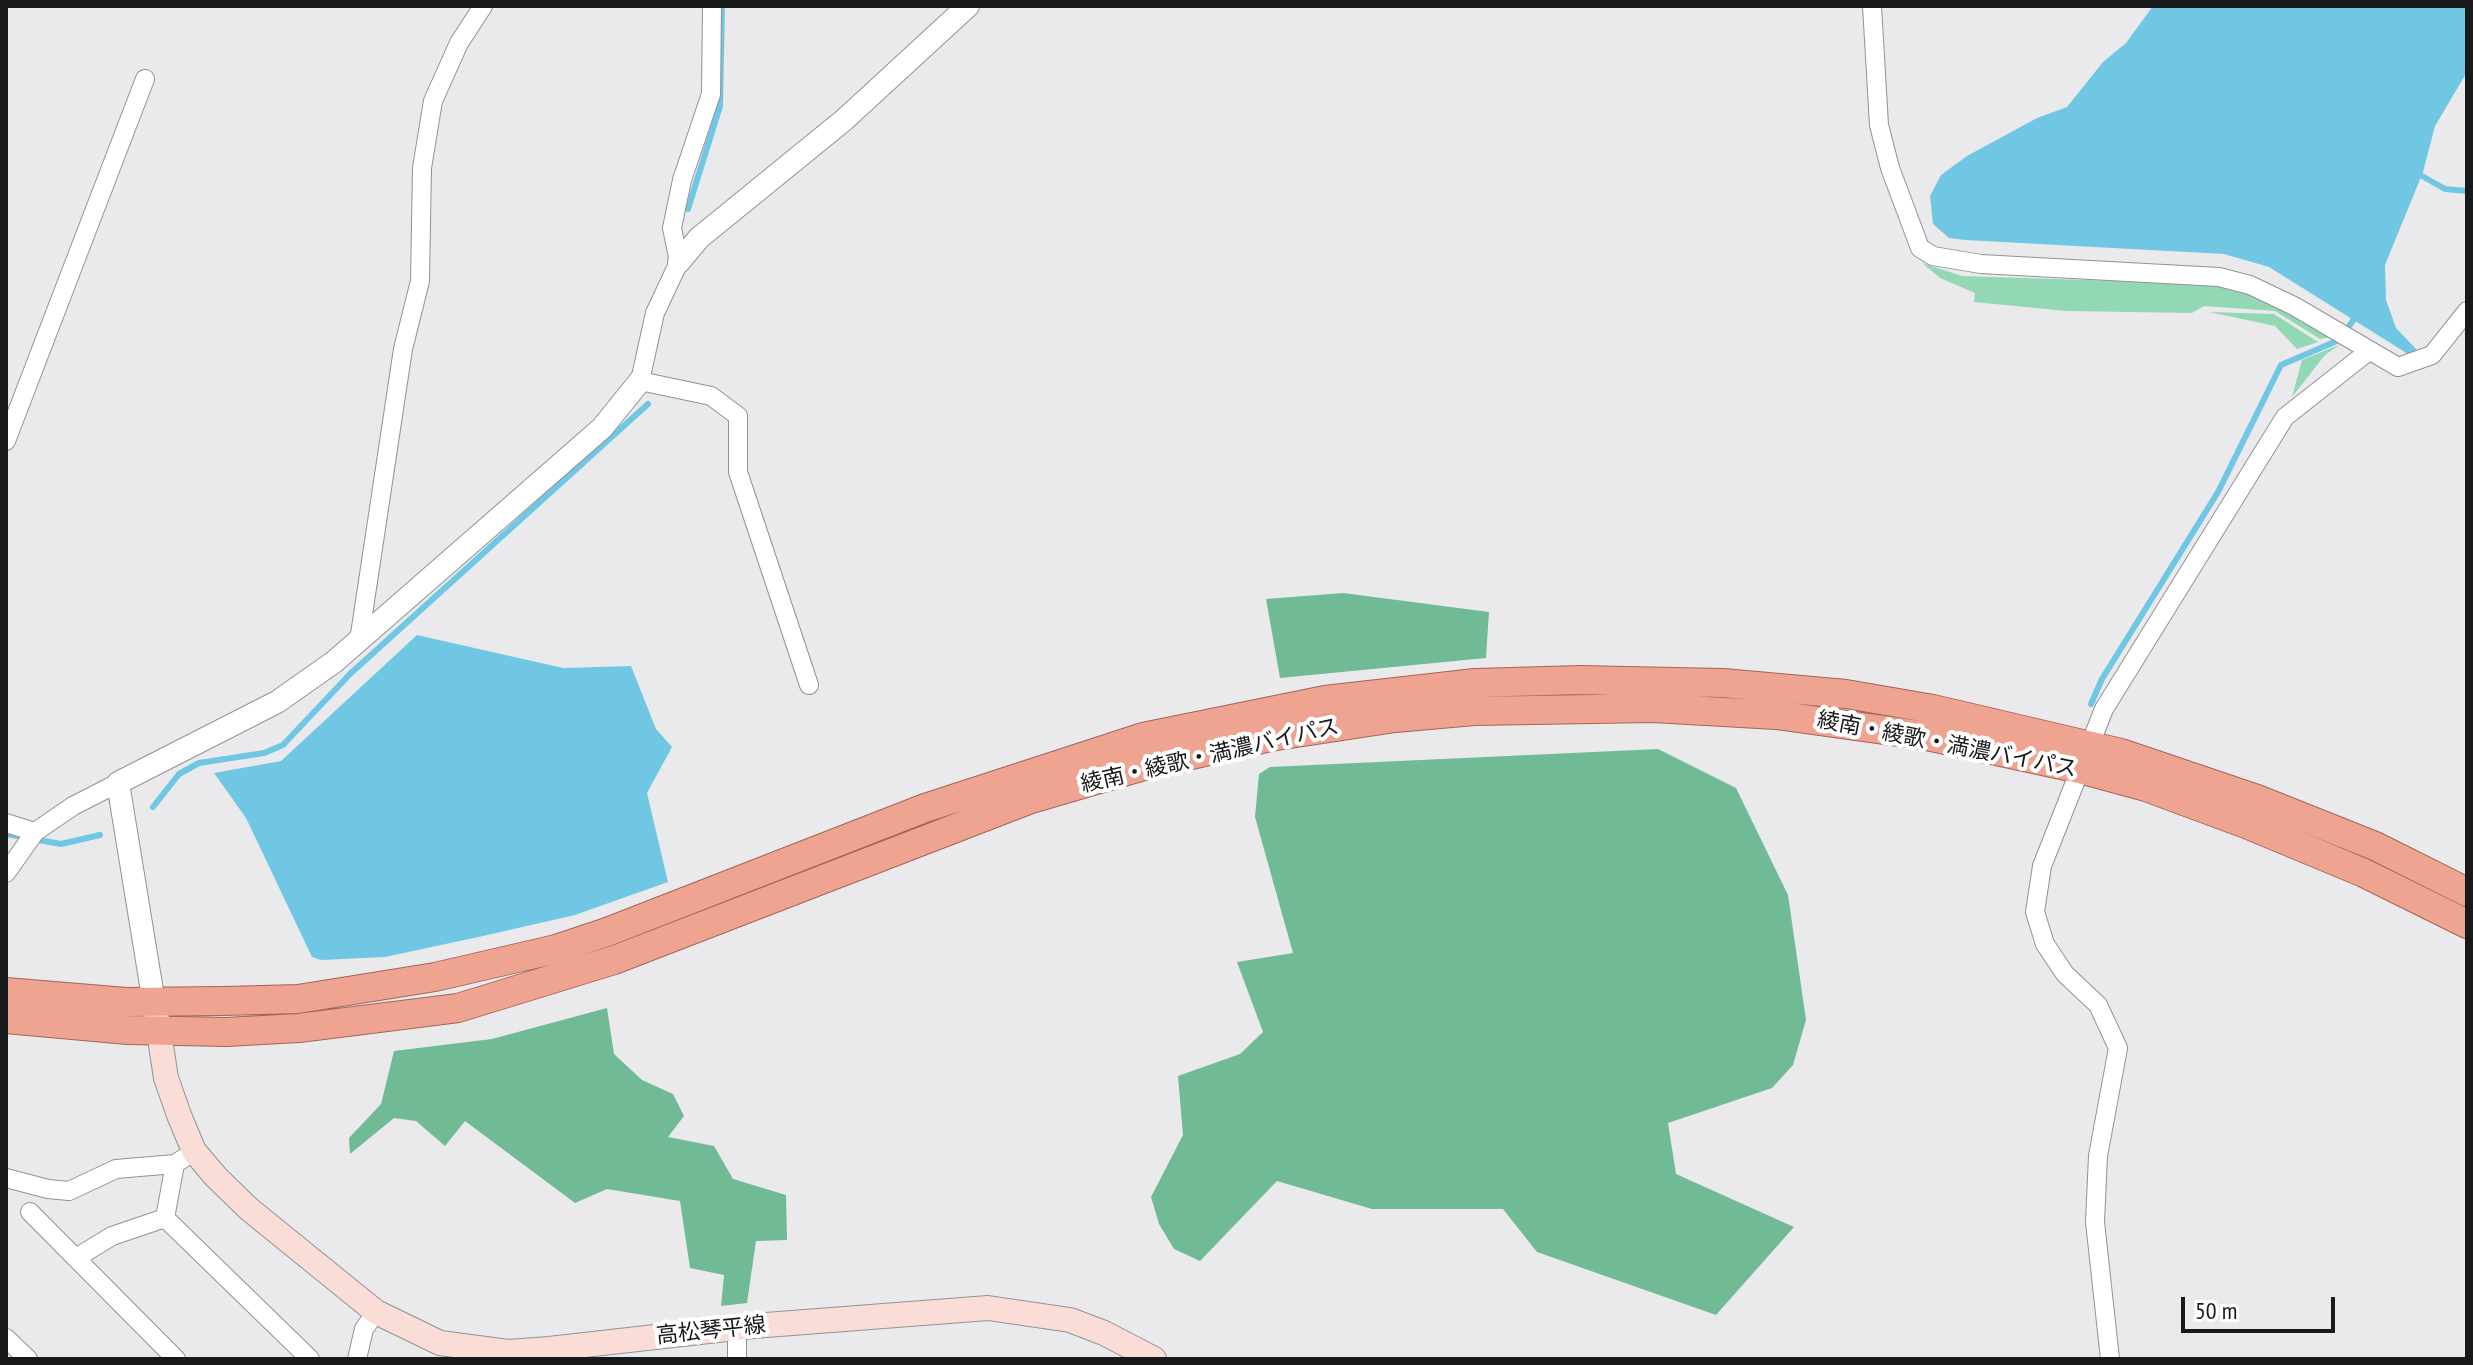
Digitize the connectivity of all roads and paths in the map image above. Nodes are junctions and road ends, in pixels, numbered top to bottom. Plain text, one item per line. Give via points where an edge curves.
1 (483, 6) edge
2 (712, 6) edge
3 (968, 6) edge
4 (1872, 6) edge
5 (145, 79) dead end
6 (679, 262) junction
7 (2467, 311) edge
8 (2369, 351) junction
9 (640, 381) junction
10 (6, 441) edge
11 (359, 641) junction
12 (809, 685) dead end
13 (2085, 756) junction
14 (118, 783) junction
15 (6, 823) edge
16 (31, 837) junction
17 (6, 873) edge
18 (2467, 892) edge
19 (2467, 924) edge
20 (6, 992) edge
21 (154, 1003) junction
22 (6, 1019) edge
23 (159, 1032) junction
24 (185, 1158) junction
25 (6, 1178) edge
26 (30, 1212) dead end
27 (165, 1218) junction
28 (76, 1258) junction
29 (376, 1312) junction
30 (737, 1328) junction
31 (6, 1338) edge
32 (28, 1359) edge
33 (176, 1359) edge
34 (310, 1359) edge
35 (357, 1359) edge
36 (737, 1359) edge
37 (1154, 1359) edge
38 (2110, 1359) edge

1 - 11 street via 459,43 433,101 422,168 420,281 403,349
2 - 6 street via 711,94 672,228
3 - 6 street via 844,120 699,238
4 - 8 street via 1879,125 1920,248 1948,261 2219,277 2250,285
5 - 10 street
6 - 9 street via 655,313
7 - 8 street via 2432,355 2398,367
8 - 13 street via 2285,417 2104,709
9 - 11 street via 602,428
9 - 12 street via 711,396 738,416 738,472
11 - 14 street via 277,702
13 - 18 highway, 綾南・綾歌・満濃バイパス via 2257,799 2375,846
13 - 19 highway, 綾南・綾歌・満濃バイパス via 2146,787 2364,873
13 - 21 highway, 綾南・綾歌・満濃バイパス via 1904,704 1723,683 1475,683 1325,700 1143,737 1028,772 556,949 435,977 311,997
13 - 23 highway, 綾南・綾歌・満濃バイパス via 1708,711 1474,711 1324,727 1147,765 1031,799 614,960 458,1008 299,1028
13 - 38 street via 2042,866 2035,912 2045,944 2065,974 2098,1005 2118,1048 2098,1156 2095,1222
14 - 16 street via 73,806
14 - 21 street
15 - 16 street
16 - 17 street
20 - 21 highway, 綾南・綾歌・満濃バイパス
21 - 23 main road, 高松琴平線
22 - 23 highway, 綾南・綾歌・満濃バイパス
23 - 24 main road, 高松琴平線
24 - 25 street via 116,1169 69,1191
24 - 27 street
24 - 29 main road, 高松琴平線
26 - 28 street
27 - 28 street via 112,1236
27 - 34 street
28 - 33 street
29 - 30 main road, 高松琴平線 via 440,1343 508,1352
29 - 35 street via 364,1329
30 - 36 street
30 - 37 main road, 高松琴平線 via 988,1308 1070,1320
31 - 32 street

